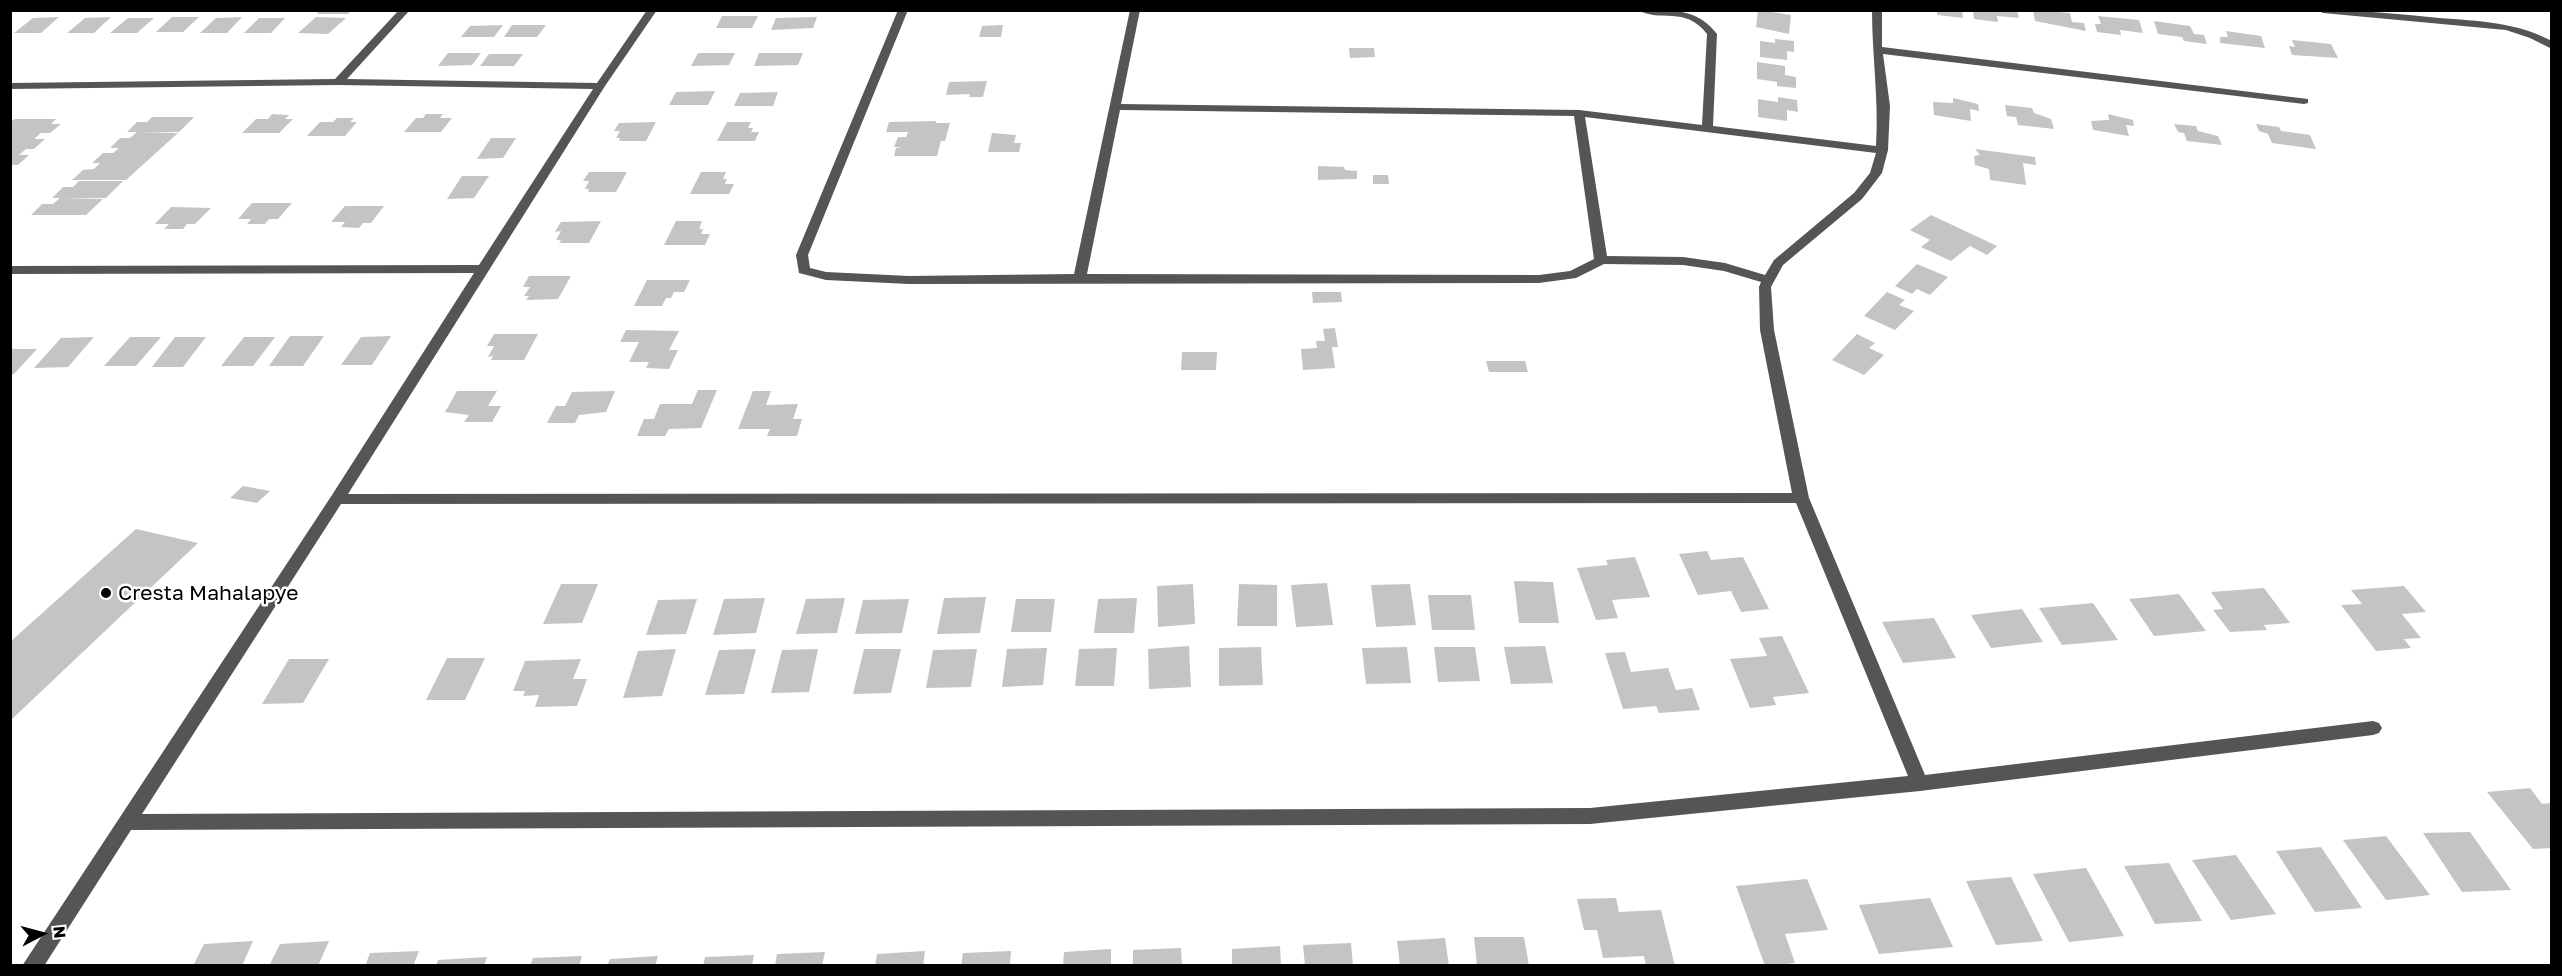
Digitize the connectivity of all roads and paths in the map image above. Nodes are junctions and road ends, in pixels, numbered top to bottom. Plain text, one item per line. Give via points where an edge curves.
1 (405, 10) edge
2 (652, 10) edge
3 (903, 10) edge
4 (1135, 10) edge
5 (1643, 10) edge
6 (1877, 10) edge
7 (2324, 10) edge
8 (2552, 46) edge
9 (1877, 50) junction
10 (338, 82) junction
11 (10, 86) edge
12 (600, 86) junction
13 (2304, 101) dead end
14 (1115, 107) junction
15 (1579, 113) junction
16 (1707, 129) junction
17 (1882, 150) junction
18 (1601, 260) junction
19 (484, 268) junction
20 (10, 270) edge
21 (1080, 278) junction
22 (1769, 280) junction
23 (1801, 498) junction
24 (337, 499) junction
25 (2373, 728) dead end
26 (1920, 783) junction
27 (126, 822) junction
28 (32, 966) edge

1 - 10 street
2 - 12 street
3 - 21 street via 802,255 804,270 865,279
4 - 14 street
5 - 16 street via 1689,16 1707,25 1712,34
6 - 9 street
7 - 8 street via 2507,27
9 - 13 street
9 - 17 street via 1884,106
10 - 11 street
10 - 12 street
12 - 19 street
14 - 15 street
14 - 21 street
15 - 16 street
15 - 18 street
16 - 17 street
17 - 22 street via 1876,173 1858,196 1778,263
18 - 21 street via 1589,270 1569,277 1539,279
18 - 22 street via 1683,261 1725,267
19 - 20 street
19 - 24 street
22 - 23 street via 1765,287 1767,330
23 - 24 street
23 - 26 street
24 - 27 street
25 - 26 street
26 - 27 street via 1590,816
27 - 28 street

